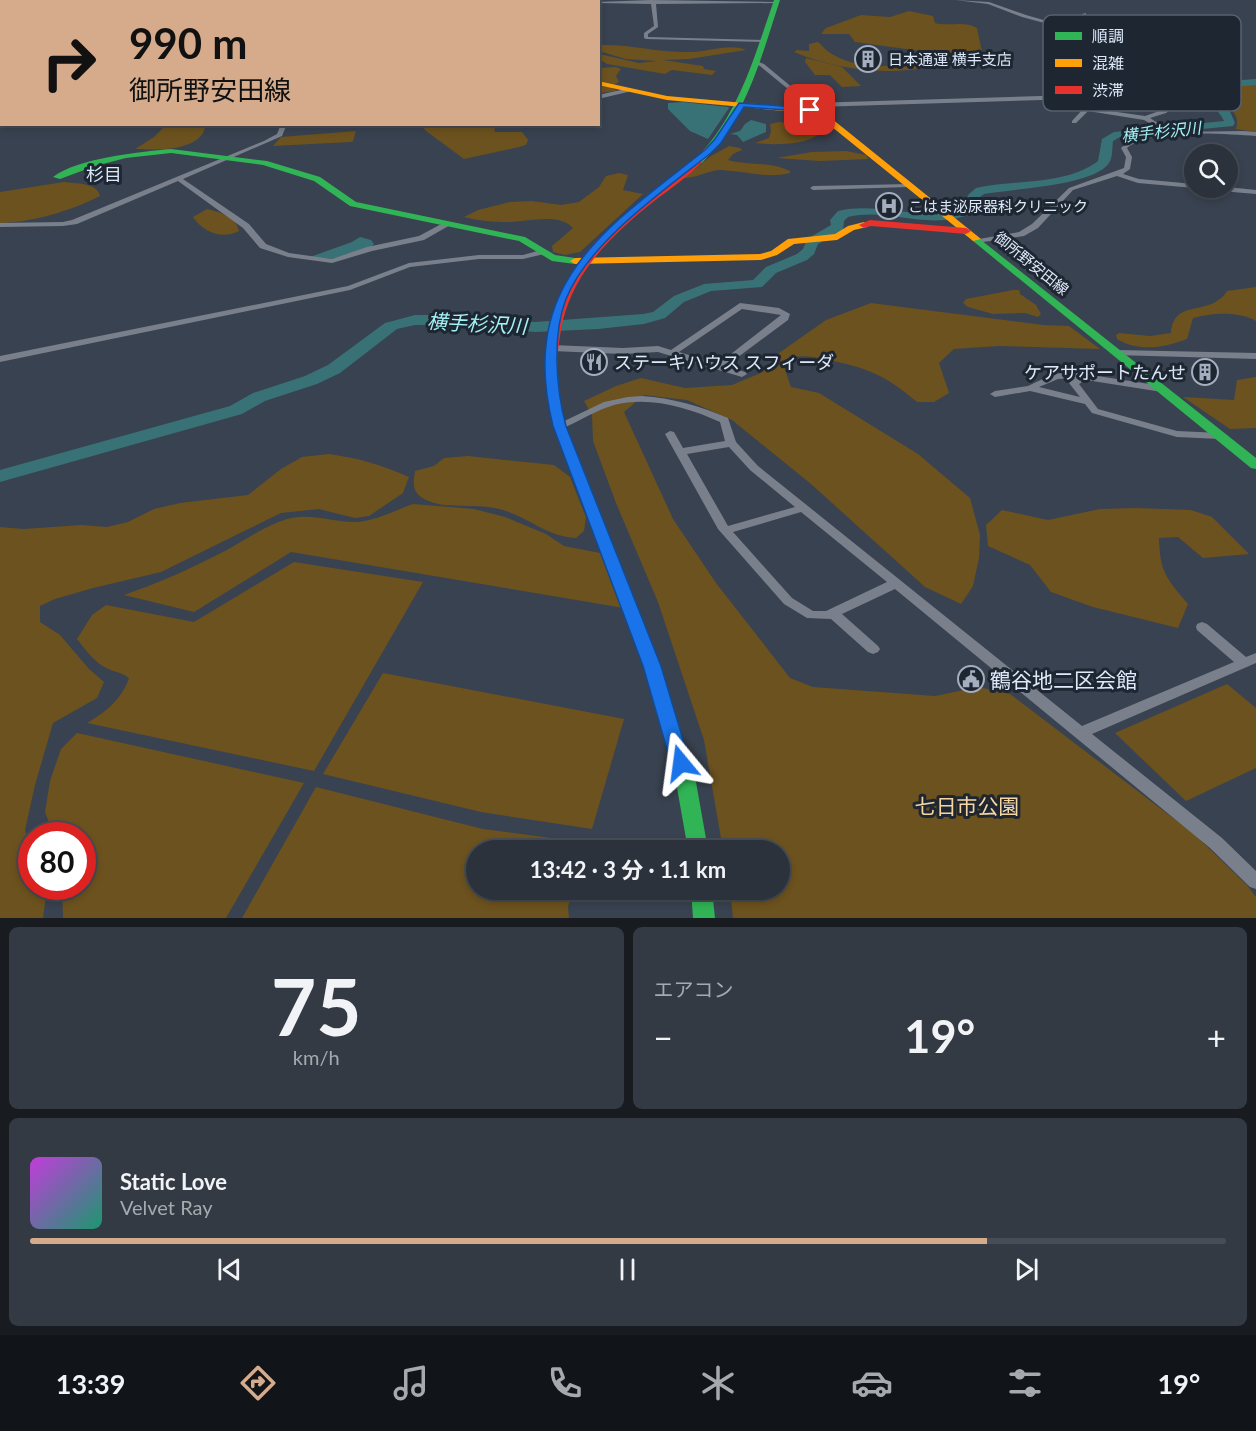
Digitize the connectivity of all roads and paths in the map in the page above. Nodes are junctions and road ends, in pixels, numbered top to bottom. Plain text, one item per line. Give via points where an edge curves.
1 (957, 0) edge
2 (653, 1) edge
3 (600, 2) edge
4 (776, 2) edge
5 (1043, 21) edge
6 (764, 41) junction
7 (756, 63) junction
8 (600, 83) edge
9 (630, 90) junction
10 (600, 97) edge
11 (1043, 98) edge
12 (742, 105) junction
13 (810, 107) junction
14 (1085, 111) edge
15 (1100, 111) edge
16 (1167, 111) edge
17 (1146, 118) junction
18 (1074, 122) dead end
19 (283, 126) edge
20 (1169, 133) junction
21 (1254, 133) edge
22 (229, 158) junction
23 (1117, 174) junction
24 (57, 177) dead end
25 (178, 178) junction
26 (909, 185) junction
27 (1184, 185) edge
28 (813, 188) dead end
29 (1238, 190) edge
30 (1256, 192) edge
31 (956, 223) junction
32 (448, 224) junction
33 (0, 225) edge
34 (979, 241) junction
35 (541, 252) junction
36 (583, 261) junction
37 (552, 341) junction
38 (672, 353) junction
39 (1118, 353) junction
40 (1256, 356) edge
41 (0, 359) edge
42 (718, 366) junction
43 (742, 374) dead end
44 (1083, 378) junction
45 (1030, 388) junction
46 (1162, 389) junction
47 (995, 394) dead end
48 (1087, 402) junction
49 (560, 426) junction
50 (670, 434) dead end
51 (1220, 436) junction
52 (731, 443) junction
53 (680, 452) junction
54 (1256, 465) edge
55 (803, 508) junction
56 (726, 530) junction
57 (894, 584) junction
58 (833, 613) junction
59 (1202, 627) dead end
60 (873, 649) dead end
61 (1250, 661) edge
62 (1079, 733) junction
63 (696, 840) edge
64 (1256, 882) edge
65 (703, 900) edge
66 (704, 918) edge

1 - 5 street via 989,3
2 - 3 street
2 - 4 street
2 - 6 street via 656,27 646,33 649,39
4 - 6 main road
6 - 7 main road
7 - 12 main road
7 - 13 street
8 - 9 main road, 御所野安田線
9 - 10 street
9 - 12 main road, 御所野安田線
11 - 13 street
12 - 13 main road, 御所野安田線
12 - 36 main road via 708,152 632,212
13 - 26 main road, 御所野安田線
14 - 18 street
15 - 17 street
16 - 17 street
17 - 20 street
19 - 22 street via 280,135
20 - 21 street
20 - 23 street via 1126,144 1127,169
22 - 24 main road via 156,152 92,164
22 - 25 street
22 - 32 main road via 264,163 317,179 354,204
23 - 27 street via 1138,181
23 - 34 street via 1071,189 1035,226 1021,234
25 - 32 street via 246,226 262,246 288,255 332,261 421,238
25 - 33 street via 69,223
26 - 28 street
26 - 31 main road, 御所野安田線
29 - 30 street
31 - 34 main road, 御所野安田線
31 - 36 main road via 882,223 851,228 837,237 791,241 761,257
32 - 35 main road via 522,239
34 - 39 main road, 御所野安田線
35 - 36 main road via 566,261
35 - 41 street via 524,257 479,257 409,266 350,288
36 - 37 main road via 561,298
37 - 38 street
37 - 49 main road via 550,371
38 - 42 street
38 - 42 street via 740,306 786,314
39 - 40 street
39 - 46 main road, 御所野安田線
42 - 43 street
44 - 45 street via 1056,376
44 - 46 street
44 - 48 street via 1074,383
45 - 47 street
45 - 48 street
46 - 51 main road, 御所野安田線
48 - 51 street via 1095,411 1177,434
49 - 52 street via 615,402 646,400 684,405 724,420
49 - 63 main road via 652,666 686,782
50 - 53 street
51 - 54 main road, 御所野安田線
52 - 53 street
52 - 55 street via 754,468
53 - 56 street
55 - 56 street
55 - 57 street
56 - 58 street via 788,601 811,615
57 - 58 street
57 - 62 street
58 - 60 street
59 - 61 street
61 - 62 street
62 - 64 street via 1216,843
65 - 66 main road

